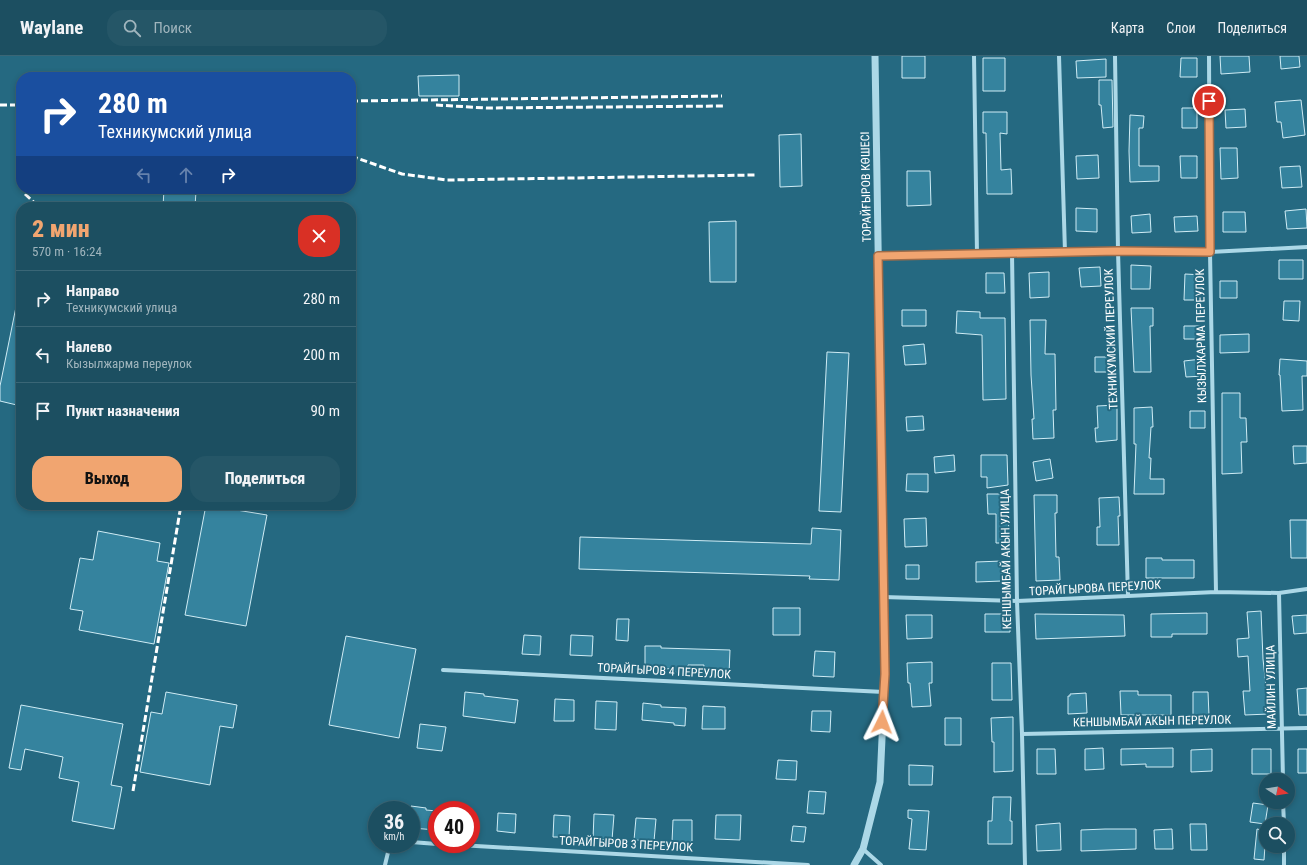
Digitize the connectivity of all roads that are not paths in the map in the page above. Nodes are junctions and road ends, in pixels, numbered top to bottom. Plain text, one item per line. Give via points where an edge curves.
1 (875, 56) edge
2 (974, 56) edge
3 (1059, 56) edge
4 (1116, 56) edge
5 (1208, 56) edge
6 (1307, 247) edge
7 (1118, 251) junction
8 (1065, 252) junction
9 (1210, 252) junction
10 (1012, 253) junction
11 (977, 254) junction
12 (878, 256) junction
13 (1307, 590) edge
14 (1216, 592) junction
15 (1279, 593) junction
16 (1128, 596) junction
17 (883, 597) junction
18 (1017, 601) junction
19 (443, 670) dead end
20 (884, 692) junction
21 (1307, 728) edge
22 (1282, 729) junction
23 (1022, 734) junction
24 (1283, 773) edge
25 (480, 846) edge
26 (863, 849) junction
27 (388, 853) edge
28 (1284, 853) edge
29 (385, 865) edge
30 (808, 865) edge
31 (854, 865) edge
32 (881, 865) edge
33 (1025, 865) edge
34 (1284, 865) edge

1 - 12 street, ТОРАЙҒЫРОВ КӨШЕСІ
2 - 11 street
3 - 8 street
4 - 7 street, ТЕХНИКУМСКИЙ ПЕРЕУЛОК
5 - 9 street, КЫЗЫЛЖАРМА ПЕРЕУЛОК
6 - 9 street
7 - 8 street
7 - 9 street
7 - 16 street, ТЕХНИКУМСКИЙ ПЕРЕУЛОК
8 - 10 street
9 - 14 street, КЫЗЫЛЖАРМА ПЕРЕУЛОК
10 - 11 street
10 - 18 street, КЕНШЫМБАЙ АКЫН УЛИЦА
11 - 12 street
12 - 17 street, ТОРАЙҒЫРОВ КӨШЕСІ
13 - 15 street, ТОРАЙГЫРОВА ПЕРЕУЛОК
14 - 15 street, ТОРАЙГЫРОВА ПЕРЕУЛОК
14 - 16 street, ТОРАЙГЫРОВА ПЕРЕУЛОК
15 - 22 street, МАЙЛИН УЛИЦА
16 - 18 street, ТОРАЙГЫРОВА ПЕРЕУЛОК
17 - 18 street, ТОРАЙГЫРОВА ПЕРЕУЛОК
17 - 20 street, ТОРАЙҒЫРОВ КӨШЕСІ
18 - 23 street, КЕНШЫМБАЙ АКЫН УЛИЦА
19 - 20 street, ТОРАЙГЫРОВ 4 ПЕРЕУЛОК
20 - 26 street, ТОРАЙҒЫРОВ КӨШЕСІ via 880,782
21 - 22 street, КЕНШЫМБАЙ АКЫН ПЕРЕУЛОК
22 - 23 street, КЕНШЫМБАЙ АКЫН ПЕРЕУЛОК
22 - 24 street, МАЙЛИН УЛИЦА
23 - 33 street, КЕНШЫМБАЙ АКЫН УЛИЦА
25 - 30 street, ТОРАЙГЫРОВ 3 ПЕРЕУЛОК
26 - 31 street, ТОРАЙҒЫРОВ КӨШЕСІ
26 - 32 street
27 - 29 street
28 - 34 street

